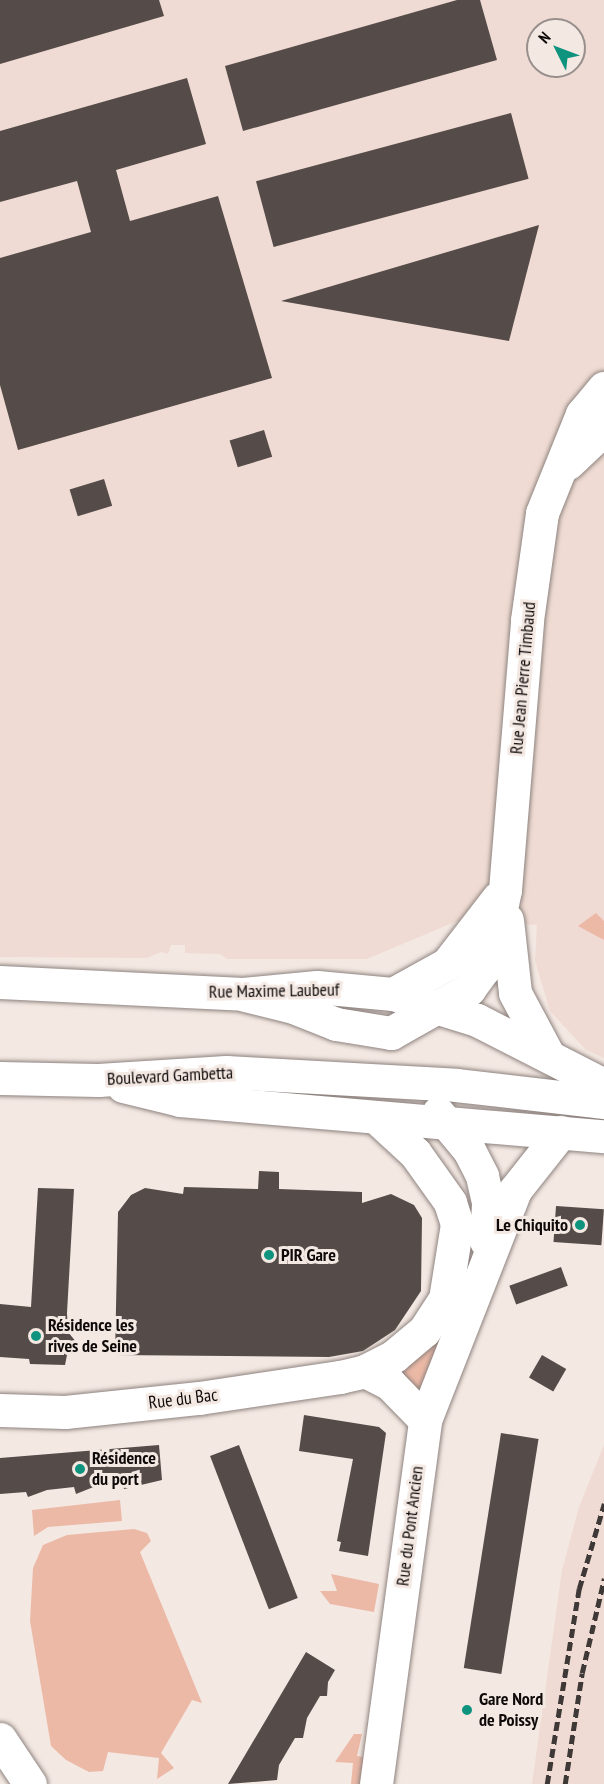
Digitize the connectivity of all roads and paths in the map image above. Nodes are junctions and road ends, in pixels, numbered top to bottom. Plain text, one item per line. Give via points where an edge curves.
1 (604, 388) edge
2 (604, 429) edge
3 (560, 470) junction
4 (505, 890) junction
5 (0, 982) edge
6 (243, 994) junction
7 (393, 994) junction
8 (442, 1007) junction
9 (547, 1053) junction
10 (0, 1077) edge
11 (99, 1080) junction
12 (408, 1083) junction
13 (604, 1085) edge
14 (604, 1102) edge
15 (377, 1118) junction
16 (447, 1122) junction
17 (561, 1132) junction
18 (604, 1136) edge
19 (482, 1278) junction
20 (365, 1371) junction
21 (0, 1410) edge
22 (425, 1420) junction
23 (0, 1739) edge
24 (30, 1784) edge
25 (376, 1784) edge

1 - 3 main road, Rue Jean Pierre Timbaud via 582,414
2 - 3 main road, Rue Jean Pierre Timbaud
3 - 4 main road, Rue Jean Pierre Timbaud via 542,513 535,553
4 - 7 main road via 447,964
4 - 8 main road, Rue Jean Pierre Timbaud via 493,946 483,970 469,989
4 - 9 main road, Rue Jean Pierre Timbaud via 511,977
5 - 6 main road, Rue Maxime Laubeuf
6 - 7 main road, Rue Maxime Laubeuf via 317,987
6 - 8 main road, Rue Jean Pierre Timbaud via 336,1024 391,1033
7 - 8 main road, Rue Maxime Laubeuf
8 - 9 main road, Rue Maxime Laubeuf
9 - 13 main road, Rue Maxime Laubeuf
10 - 11 main road
11 - 12 main road, Boulevard Gambetta via 226,1072
11 - 15 main road, Boulevard Gambetta via 180,1100
12 - 14 main road, Boulevard Gambetta
12 - 16 main road, Rue du Pont Ancien
15 - 16 main road, Boulevard Gambetta
15 - 20 main road via 415,1153 450,1202 457,1224 445,1299 424,1331 394,1356
16 - 17 main road, Boulevard Gambetta
16 - 19 main road, Rue du Pont Ancien via 477,1164 485,1186 488,1221
17 - 18 main road, Boulevard Gambetta
17 - 19 main road, Rue du Pont Ancien via 515,1190
19 - 22 main road, Rue du Pont Ancien
20 - 21 main road, Rue du Bac via 159,1402 65,1412
20 - 22 main road via 399,1391
22 - 25 main road, Rue du Pont Ancien
23 - 24 main road

